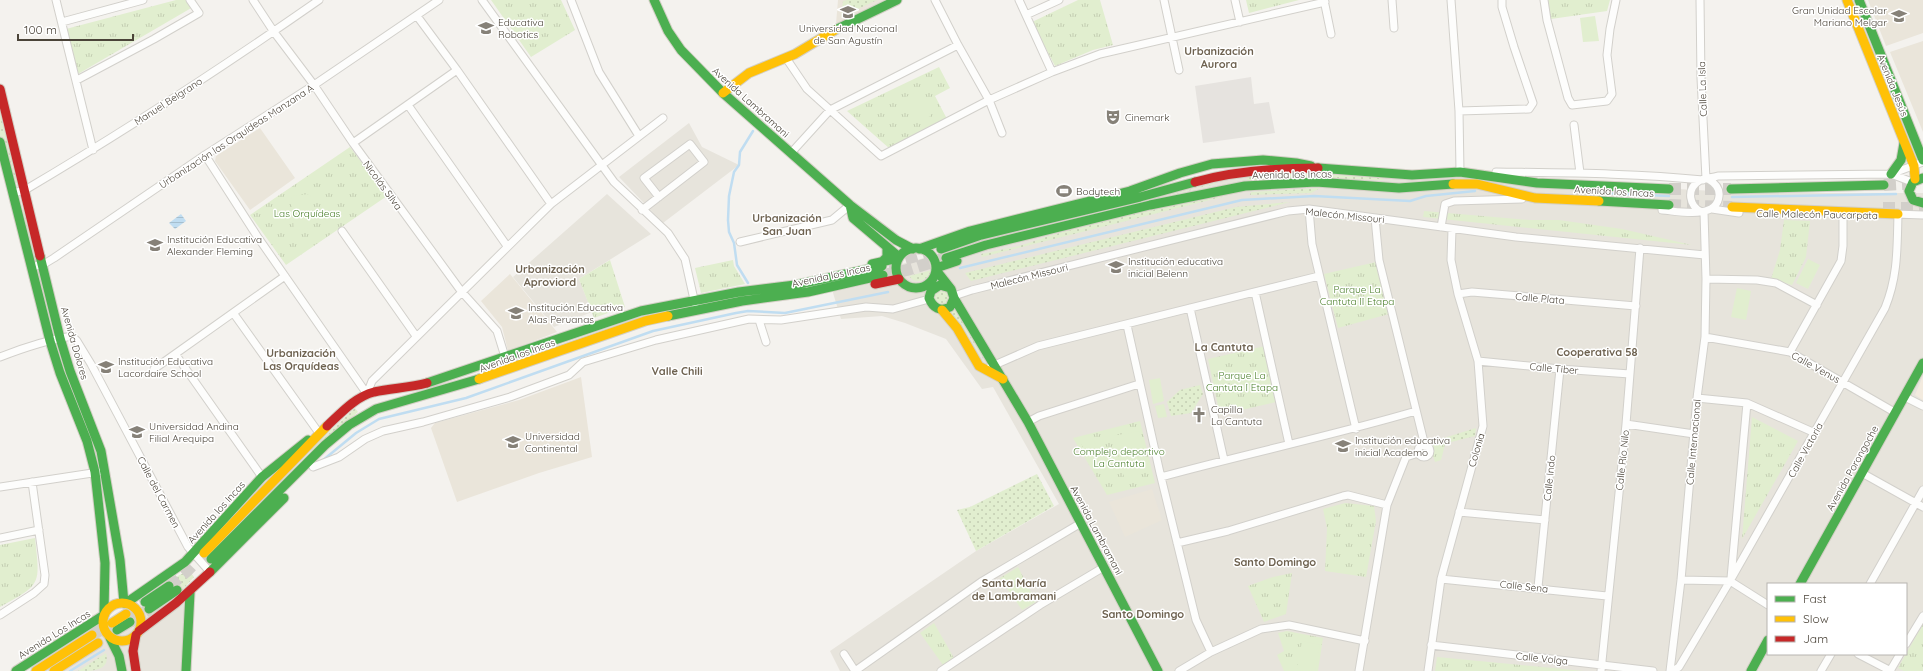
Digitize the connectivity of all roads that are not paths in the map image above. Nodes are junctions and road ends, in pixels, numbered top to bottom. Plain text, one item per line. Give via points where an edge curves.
1 (56, 0) edge
2 (143, 0) edge
3 (190, 0) edge
4 (253, 0) edge
5 (318, 0) edge
6 (439, 0) edge
7 (482, 0) edge
8 (571, 0) edge
9 (654, 0) edge
10 (897, 0) edge
11 (935, 0) edge
12 (1019, 0) edge
13 (1059, 0) edge
14 (1164, 0) edge
15 (1235, 0) edge
16 (1392, 0) edge
17 (1452, 0) edge
18 (1502, 0) edge
19 (1544, 0) edge
20 (1616, 0) edge
21 (1700, 0) edge
22 (1847, 0) edge
23 (1859, 0) edge
24 (1324, 1) edge
25 (1863, 10) junction
26 (1852, 13) junction
27 (1026, 15) junction
28 (417, 16) junction
29 (62, 22) junction
30 (1240, 22) junction
31 (1394, 28) dead end
32 (274, 32) junction
33 (1331, 34) dead end
34 (1173, 37) junction
35 (958, 45) junction
36 (786, 58) junction
37 (457, 70) junction
38 (1180, 70) dead end
39 (1052, 72) junction
40 (77, 80) junction
41 (314, 85) junction
42 (1894, 88) junction
43 (0, 89) edge
44 (723, 92) junction
45 (1884, 92) junction
46 (989, 100) junction
47 (408, 104) junction
48 (830, 110) junction
49 (1459, 111) junction
50 (663, 118) dead end
51 (1574, 125) dead end
52 (1002, 133) dead end
53 (639, 136) junction
54 (1904, 141) junction
55 (0, 142) edge
56 (353, 143) junction
57 (93, 150) junction
58 (791, 153) junction
59 (205, 155) junction
60 (1923, 161) edge
61 (602, 165) junction
62 (1914, 166) junction
63 (1317, 168) junction
64 (1460, 172) junction
65 (1580, 173) junction
66 (1891, 174) junction
67 (1706, 179) junction
68 (1917, 180) edge
69 (1884, 183) tunnel mouth
70 (1142, 188) junction
71 (1669, 188) tunnel mouth
72 (1166, 189) junction
73 (1732, 189) tunnel mouth
74 (25, 190) junction
75 (13, 193) junction
76 (659, 197) junction
77 (1535, 198) junction
78 (551, 204) junction
79 (1921, 204) edge
80 (850, 206) junction
81 (1669, 206) tunnel mouth
82 (1816, 207) dead end
83 (1309, 209) junction
84 (642, 210) junction
85 (1706, 211) junction
86 (1902, 214) junction
87 (1923, 215) edge
88 (1843, 216) junction
89 (1375, 218) junction
90 (1064, 226) junction
91 (1441, 227) junction
92 (1452, 229) junction
93 (342, 231) dead end
94 (740, 242) dead end
95 (507, 246) junction
96 (886, 248) junction
97 (1640, 248) junction
98 (916, 249) junction
99 (941, 249) tunnel mouth
100 (1706, 254) junction
101 (899, 258) junction
102 (946, 258) tunnel mouth
103 (44, 264) junction
104 (31, 267) junction
105 (883, 268) junction
106 (936, 269) junction
107 (285, 276) junction
108 (1319, 276) junction
109 (899, 279) junction
110 (1706, 279) junction
111 (919, 288) junction
112 (461, 291) junction
113 (1256, 292) junction
114 (953, 293) junction
115 (1458, 294) junction
116 (740, 297) junction
117 (695, 300) junction
118 (929, 300) junction
119 (1817, 305) junction
120 (1636, 306) junction
121 (1190, 308) junction
122 (696, 310) junction
123 (942, 310) junction
124 (234, 314) junction
125 (759, 320) junction
126 (1126, 325) junction
127 (590, 328) junction
128 (416, 336) junction
129 (1705, 337) junction
130 (60, 338) junction
131 (594, 338) junction
132 (50, 340) junction
133 (766, 342) dead end
134 (1790, 352) junction
135 (176, 355) junction
136 (0, 357) edge
137 (505, 359) junction
138 (1478, 361) junction
139 (1923, 363) edge
140 (995, 364) junction
141 (984, 369) junction
142 (1560, 369) junction
143 (154, 370) dead end
144 (509, 370) junction
145 (1630, 374) junction
146 (1003, 379) junction
147 (1842, 382) junction
148 (1139, 384) junction
149 (414, 387) junction
150 (367, 394) junction
151 (1905, 397) junction
152 (417, 398) junction
153 (1697, 398) junction
154 (353, 402) junction
155 (1746, 403) junction
156 (1923, 406) edge
157 (1416, 411) junction
158 (1896, 413) junction
159 (363, 416) junction
160 (1028, 422) junction
161 (1626, 424) junction
162 (1356, 429) junction
163 (319, 432) junction
164 (340, 432) junction
165 (1815, 433) junction
166 (1694, 434) junction
167 (1289, 444) junction
168 (1224, 460) junction
169 (313, 467) junction
170 (106, 471) junction
171 (95, 472) junction
172 (1862, 473) junction
173 (262, 477) junction
174 (1161, 478) junction
175 (32, 482) junction
176 (0, 487) edge
177 (1923, 490) edge
178 (1916, 503) junction
179 (1387, 505) junction
180 (1923, 507) edge
181 (1459, 512) junction
182 (1545, 520) junction
183 (1081, 523) junction
184 (38, 530) junction
185 (0, 538) edge
186 (1177, 543) junction
187 (193, 554) junction
188 (1104, 567) junction
189 (210, 572) junction
190 (1442, 579) junction
191 (1681, 580) junction
192 (1730, 582) junction
193 (1801, 583) edge
194 (1871, 583) edge
195 (1538, 587) junction
196 (173, 588) tunnel mouth
197 (190, 593) junction
198 (1607, 596) junction
199 (125, 603) junction
200 (1767, 604) edge
201 (147, 605) tunnel mouth
202 (104, 614) junction
203 (0, 615) edge
204 (1923, 616) edge
205 (128, 618) tunnel mouth
206 (114, 627) tunnel mouth
207 (138, 633) junction
208 (110, 638) junction
209 (1364, 641) junction
210 (1767, 642) edge
211 (1907, 642) edge
212 (1431, 645) junction
213 (133, 651) junction
214 (1211, 652) junction
215 (844, 654) dead end
216 (1830, 655) edge
217 (1860, 655) edge
218 (1899, 655) edge
219 (1602, 668) edge
220 (119, 669) edge
221 (16, 671) edge
222 (36, 671) edge
223 (54, 671) edge
224 (136, 671) edge
225 (186, 671) edge
226 (855, 671) edge
227 (940, 671) edge
228 (1158, 671) edge
229 (1179, 671) edge
230 (1359, 671) edge
231 (1428, 671) edge
232 (1653, 671) edge
233 (1670, 671) edge
234 (1673, 671) edge
235 (1751, 671) edge
236 (1821, 671) edge
237 (1890, 671) edge

1 - 29 street
2 - 29 street
3 - 40 street via 199,13 154,40
4 - 32 street, Nicolás SIlva
5 - 32 street, Manuel Belgrano
6 - 28 street, Urbanización las Orquídeas Manzana A
7 - 61 street
8 - 53 street via 599,72
9 - 44 main road, Avenida Lambramani via 668,31 681,50
10 - 36 main road via 838,28
11 - 35 street
12 - 27 street
13 - 27 street
14 - 34 street
15 - 30 street
16 - 31 street
17 - 49 street
18 - 49 street via 1514,47 1533,103 1529,109
19 - 20 street via 1547,20 1572,105 1607,101 1612,94 1607,54
21 - 67 street, Calle La Isla
22 - 26 main road, Avenida Jesús
23 - 25 main road, Avenida Jesús
24 - 30 street
24 - 33 street
25 - 26 main road
25 - 42 main road, Avenida Jesús
26 - 45 main road, Avenida Jesús
27 - 39 street
28 - 37 street
28 - 41 street, Urbanización las Orquídeas Manzana A
29 - 40 street
30 - 34 street
32 - 41 street, Nicolás SIlva
32 - 57 street, Manuel Belgrano
34 - 38 street
34 - 39 street via 1100,54
35 - 46 street
35 - 48 street
36 - 44 main road via 749,73
36 - 48 street via 807,89
37 - 47 street
37 - 78 street
39 - 46 street
40 - 57 street
41 - 56 street, Nicolás SIlva
41 - 59 street, Urbanización las Orquídeas Manzana A
42 - 45 main road
42 - 60 main road, Avenida Jesús
43 - 74 main road, Avenida Dolores
44 - 58 main road, Avenida Lambramani
45 - 54 main road, Avenida Jesús
46 - 48 street via 881,156
46 - 52 street
47 - 56 street
47 - 95 street
48 - 58 street
49 - 64 street
50 - 53 street
51 - 65 street
53 - 61 street
54 - 62 main road, Avenida Jesús
54 - 66 main road via 1902,159
55 - 75 main road
56 - 112 street, Nicolás SIlva
57 - 74 street, Manuel Belgrano
58 - 80 main road, Avenida Lambramani
59 - 103 street, Urbanización las Orquídeas Manzana A
59 - 107 street
60 - 62 street, Avenida los Incas
61 - 78 street
61 - 84 street via 614,182
62 - 66 street, Avenida los Incas
62 - 68 main road, Avenida Jesús
63 - 64 main road, Avenida los Incas via 1412,175
63 - 70 main road, Avenida los Incas via 1285,160 1242,161 1182,173
63 - 72 main road, Avenida los Incas via 1237,172
64 - 65 street, Avenida los Incas
64 - 71 main road, Avenida los Incas via 1537,183
65 - 67 street, Avenida los Incas
66 - 67 street, Avenida los Incas via 1718,176
66 - 68 street, Avenida los Incas
67 - 85 street via 1716,185 1719,193 1718,202
67 - 85 street via 1692,189 1690,198 1694,207
68 - 79 main road, Avenida Jesús via 1909,188 1909,194 1913,200
69 - 73 main road via 1865,186
70 - 72 main road
70 - 98 main road, Avenida los Incas via 970,231
72 - 99 main road, Avenida los Incas via 981,235
74 - 75 street, Manuel Belgrano
74 - 103 main road, Avenida Dolores
75 - 104 main road
76 - 76 street via 704,162 690,144 644,178
76 - 84 street
77 - 81 main road, Avenida los Incas
77 - 85 street, Calle Malecón Paucarpata via 1560,205
77 - 90 main road, Avenida los Incas via 1477,184 1399,188 1316,182 1278,183 1228,188
77 - 91 street, Calle Malecón Paucarpata via 1454,200 1445,204
78 - 95 street
79 - 86 street
80 - 94 street via 832,220
80 - 96 main road, Avenida Lambramani via 853,218
80 - 98 main road, Avenida Lambramani via 862,212 892,238
82 - 86 main road via 1732,207
83 - 89 street, Malecón Missouri
83 - 108 street via 1312,244
83 - 114 street, Malecón Missouri via 1288,211
84 - 117 street via 668,233 685,260
85 - 88 street, Calle Malecón Paucarpata
85 - 100 street, Calle Internacional
86 - 87 street, Calle Malecón Paucarpata
86 - 88 street, Calle Malecón Paucarpata
86 - 147 street, Calle Victoria via 1892,291 1885,308
88 - 119 street via 1842,261
89 - 91 street, Malecón Missouri
89 - 157 street via 1379,260
90 - 102 main road, Avenida los Incas via 986,245
90 - 106 main road
91 - 92 street, Malecón Missouri
92 - 97 street, Malecón Missouri
92 - 115 street, Colonia via 1451,260
93 - 128 street
95 - 112 street
96 - 101 main road, Avenida Lambramani
96 - 105 main road via 887,257
97 - 100 street, Malecón Missouri
97 - 120 street, Calle Río Nilo
98 - 101 main road via 903,253
98 - 106 main road via 924,250 932,258
100 - 110 street, Calle Internacional
101 - 105 main road
101 - 109 main road via 896,269
103 - 104 street, Urbanización las Orquídeas Manzana A
103 - 130 main road, Avenida Dolores
104 - 132 main road
105 - 116 main road via 783,280
105 - 116 main road, Avenida los Incas via 792,295
106 - 111 main road via 932,280
106 - 114 main road, Avenida Lambramani
107 - 124 street
107 - 150 street
108 - 113 street
108 - 162 street
109 - 111 main road via 908,286
109 - 116 main road via 782,303
110 - 119 street via 1776,283
110 - 129 street, Calle Internacional
111 - 118 main road
112 - 128 street
112 - 137 street, Nicolás SIlva via 497,331
113 - 121 street
113 - 167 street
114 - 118 main road via 947,286 938,285 931,290
114 - 123 main road via 952,305
114 - 140 main road, Avenida Lambramani
115 - 120 street, Calle Plata via 1472,292
115 - 138 street, Colonia
116 - 117 main road, Avenida los Incas
116 - 122 main road, Avenida los Incas
117 - 122 street
117 - 127 main road, Avenida los Incas via 641,311
118 - 123 main road via 937,309
118 - 125 street via 893,309 866,308 802,318
119 - 134 street
120 - 145 street, Calle Río Nilo
121 - 126 street
121 - 168 street
122 - 131 main road, Avenida los Incas via 645,321
123 - 141 main road via 957,328 979,366
124 - 135 street
124 - 163 street
125 - 133 street
125 - 169 street via 729,323 656,340 589,360 578,365 569,375 510,397 383,431 365,439 339,457
126 - 140 street via 1038,346
126 - 148 street
127 - 131 main road
127 - 137 main road, Avenida los Incas
128 - 150 street via 372,381
129 - 134 street, Calle Venus
129 - 153 street, Calle Internacional
130 - 132 street
130 - 170 main road, Avenida Dolores via 70,371 97,438
130 - 187 street, Calle del Carmen via 72,336 81,346
131 - 144 main road, Avenida los Incas
132 - 136 street
132 - 171 main road via 87,441
134 - 147 street, Calle Venus
135 - 143 street
135 - 173 street
137 - 144 street, Nicolás SIlva
137 - 149 main road, Avenida los Incas
138 - 142 street, Calle Tiber
138 - 181 street, Colonia via 1483,426
139 - 151 main road, Avenida Porongoche
140 - 141 street
140 - 146 main road, Avenida Lambramani
141 - 146 main road
142 - 145 street, Calle Tiber
142 - 182 street, Calle Indo
144 - 152 main road, Avenida los Incas
145 - 161 street, Calle Río Nilo
146 - 160 main road, Avenida Lambramani
147 - 158 street, Calle Venus
147 - 165 street, Calle Victoria
148 - 160 street via 1039,416
148 - 174 street
149 - 150 main road, Avenida los Incas
149 - 152 main road
150 - 154 main road, Avenida los Incas
151 - 156 street
151 - 158 main road, Avenida Porongoche
152 - 159 main road, Avenida los Incas via 390,404
153 - 155 street
153 - 166 street, Calle Internacional
154 - 159 main road via 363,408
154 - 163 main road, Avenida los Incas
155 - 165 street
155 - 192 street
157 - 162 street
157 - 179 street via 1425,446 1429,450 1427,456 1421,457 1418,453 1406,457
158 - 172 main road, Avenida Porongoche
159 - 164 main road, Avenida los Incas
160 - 183 main road, Avenida Lambramani
161 - 166 street
161 - 198 street, Calle Río Nilo
162 - 167 street
163 - 164 main road, Avenida los Incas via 207,556
163 - 173 main road, Avenida los Incas
164 - 169 main road
165 - 192 street, Calle Victoria
166 - 191 street, Calle Internacional
167 - 168 street
168 - 174 street
169 - 189 main road
170 - 171 street
170 - 199 main road, Avenida Dolores
171 - 175 street
171 - 202 main road via 105,563
172 - 178 street
172 - 193 main road, Avenida Porongoche
173 - 187 main road, Avenida los Incas
174 - 186 street
175 - 176 street
175 - 184 street
177 - 178 street
178 - 180 street
178 - 194 street
179 - 186 street via 1354,496 1343,496 1228,531
179 - 209 street
181 - 182 street
181 - 190 street, Colonia
182 - 195 street, Calle Indo
183 - 188 main road, Avenida Lambramani
183 - 226 street via 980,582
184 - 185 street
184 - 203 street via 44,584
186 - 214 street via 1196,620
187 - 189 street, Calle del Carmen
187 - 199 main road, Avenida los Incas via 163,579
188 - 227 street via 1040,605
188 - 228 main road, Avenida Lambramani
189 - 197 main road
190 - 195 street, Calle Sena
190 - 212 street, Colonia
191 - 192 street
191 - 233 street, Calle Internacional
192 - 200 street
192 - 234 street, Calle Victoria via 1679,667
195 - 198 street, Calle Sena
196 - 201 main road
197 - 207 main road
197 - 225 main road
198 - 219 street, Calle Río Nilo
199 - 202 main road via 113,605
199 - 207 main road via 132,606 140,617
202 - 208 main road via 103,627
202 - 221 main road, Avenida Los Incas
204 - 211 street
205 - 206 main road
207 - 208 main road via 121,641
207 - 213 main road
208 - 220 main road
209 - 214 street via 1289,625 1261,630
209 - 230 street
210 - 235 main road
212 - 219 street, Calle Volga
212 - 231 street, Colonia
213 - 220 main road
213 - 224 main road
214 - 229 street
215 - 226 street
216 - 236 street
217 - 237 street
218 - 237 street
219 - 232 street, Calle Volga
222 - 223 main road via 95,639

